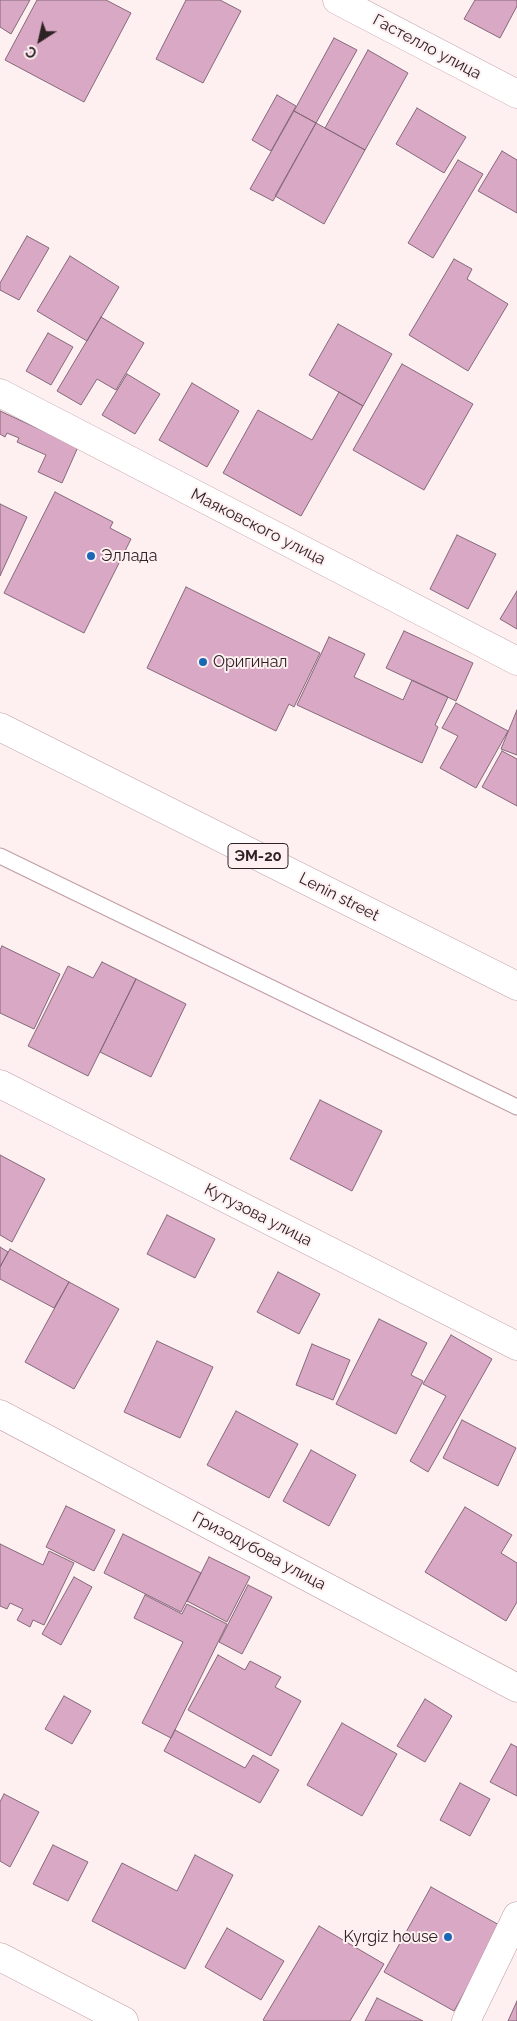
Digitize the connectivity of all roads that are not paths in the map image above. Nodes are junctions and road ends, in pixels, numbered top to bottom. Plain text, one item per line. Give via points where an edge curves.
1 (337, 0) edge
2 (517, 94) edge
3 (0, 392) edge
4 (517, 661) edge
5 (0, 727) edge
6 (0, 856) edge
7 (517, 986) edge
8 (0, 1084) edge
9 (517, 1107) edge
10 (517, 1346) edge
11 (0, 1414) edge
12 (517, 1688) edge
13 (517, 1916) edge
14 (0, 1957) edge
15 (124, 2021) edge
16 (466, 2021) edge

1 - 2 street, Гастелло улица
3 - 4 street, Маяковского улица
5 - 7 street, Lenin street / ЭМ-20
6 - 9 lane
8 - 10 street, Кутузова улица
11 - 12 street, Гризодубова улица
13 - 16 street
14 - 15 street

